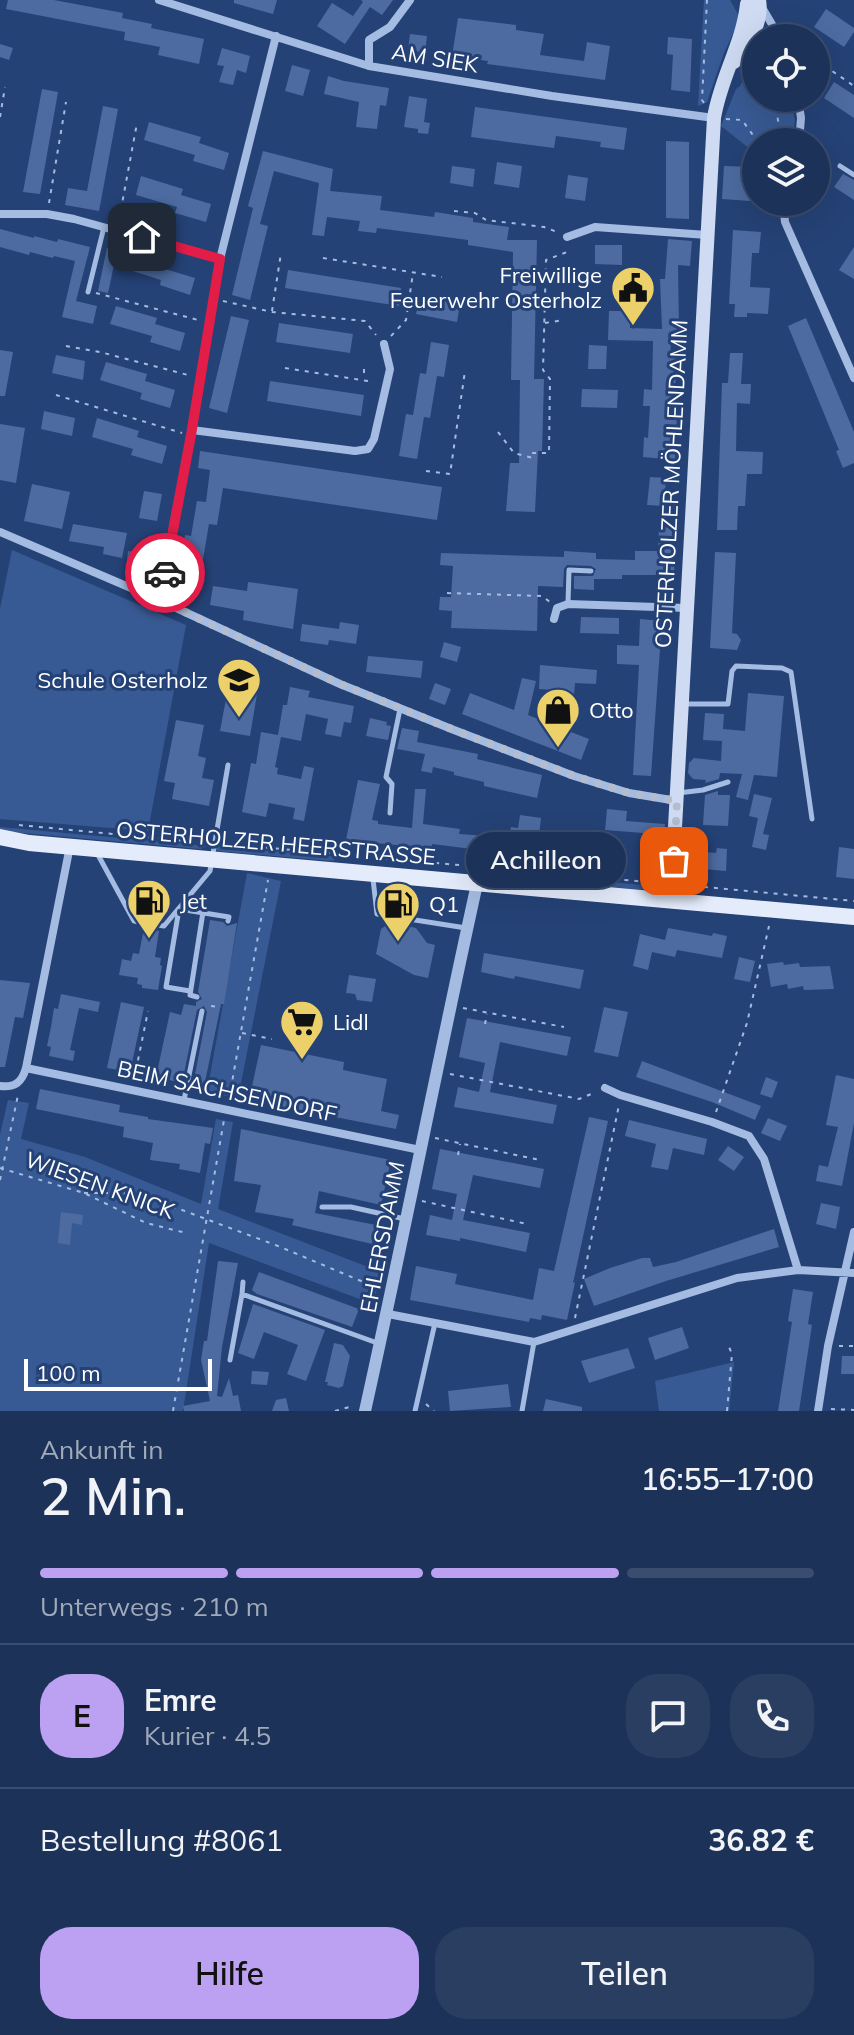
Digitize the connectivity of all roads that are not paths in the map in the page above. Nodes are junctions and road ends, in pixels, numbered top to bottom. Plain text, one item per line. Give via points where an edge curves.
1 (159, 0) edge
2 (410, 0) edge
3 (754, 1) edge
4 (770, 24) edge
5 (276, 36) junction
6 (369, 66) junction
7 (714, 118) junction
8 (840, 166) dead end
9 (854, 175) edge
10 (0, 214) edge
11 (784, 216) edge
12 (104, 226) junction
13 (707, 235) junction
14 (567, 237) road end
15 (220, 259) junction
16 (88, 292) road end
17 (384, 344) road end
18 (854, 378) edge
19 (192, 433) junction
20 (0, 532) edge
21 (591, 571) dead end
22 (159, 600) junction
23 (568, 604) junction
24 (686, 608) junction
25 (554, 619) dead end
26 (680, 704) junction
27 (400, 709) junction
28 (228, 765) dead end
29 (728, 782) dead end
30 (677, 797) junction
31 (390, 813) dead end
32 (812, 819) dead end
33 (0, 837) edge
34 (29, 843) junction
35 (70, 846) junction
36 (0, 847) edge
37 (95, 848) junction
38 (213, 851) junction
39 (373, 874) junction
40 (477, 884) junction
41 (672, 892) junction
42 (179, 909) junction
43 (203, 912) junction
44 (854, 917) edge
45 (228, 921) dead end
46 (467, 928) junction
47 (190, 991) junction
48 (197, 997) dead end
49 (202, 1011) dead end
50 (26, 1068) junction
51 (0, 1086) edge
52 (605, 1088) road end
53 (184, 1100) junction
54 (420, 1150) junction
55 (322, 1207) dead end
56 (406, 1219) junction
57 (854, 1232) edge
58 (798, 1270) junction
59 (849, 1273) edge
60 (243, 1282) dead end
61 (242, 1294) junction
62 (388, 1314) junction
63 (435, 1323) junction
64 (534, 1342) junction
65 (381, 1344) junction
66 (230, 1360) dead end
67 (818, 1409) edge
68 (362, 1410) edge
69 (415, 1411) edge
70 (522, 1411) edge

1 - 5 street, AM SIEK
2 - 6 street via 390,27 369,40
3 - 4 street
3 - 7 main road, OSTERHOLZER MÖHLENDAMM via 760,15 748,43 726,71
5 - 6 street, AM SIEK
5 - 15 street
6 - 7 street, AM SIEK
7 - 13 main road, OSTERHOLZER MÖHLENDAMM
8 - 9 lane
10 - 12 street via 47,214
11 - 18 street
12 - 15 street
12 - 16 lane
13 - 14 street via 595,227
13 - 24 main road, OSTERHOLZER MÖHLENDAMM
15 - 19 street
17 - 19 street via 390,369 368,449
19 - 22 street
20 - 22 street
21 - 23 lane via 569,570
22 - 27 street
23 - 24 street
23 - 25 street via 557,608
24 - 26 main road, OSTERHOLZER MÖHLENDAMM
26 - 30 main road, OSTERHOLZER MÖHLENDAMM
26 - 32 lane via 728,704 736,666 791,672
27 - 30 street via 574,776 629,793
27 - 31 lane via 386,777 392,784
28 - 38 lane
29 - 30 lane
30 - 41 main road, OSTERHOLZER MÖHLENDAMM
33 - 34 main road, OSTERHOLZER HEERSTRASSE
34 - 35 main road, OSTERHOLZER HEERSTRASSE
34 - 36 main road, OSTERHOLZER HEERSTRASSE
35 - 37 main road, OSTERHOLZER HEERSTRASSE
35 - 50 street
37 - 38 main road, OSTERHOLZER HEERSTRASSE
37 - 42 lane via 134,921 164,926
38 - 39 main road, OSTERHOLZER HEERSTRASSE
38 - 42 lane via 210,871
39 - 40 main road, OSTERHOLZER HEERSTRASSE
39 - 46 lane via 377,914
40 - 41 main road, OSTERHOLZER HEERSTRASSE
40 - 46 street, EHLERSDAMM
41 - 44 main road, OSTERHOLZER HEERSTRASSE
42 - 43 lane
42 - 47 lane via 166,987
43 - 45 lane via 229,917
43 - 47 lane
46 - 54 street, EHLERSDAMM
47 - 48 lane
49 - 53 lane
50 - 51 street via 20,1082
50 - 53 street, BEIM SACHSENDORF
52 - 58 street via 749,1136 764,1159
53 - 54 street, BEIM SACHSENDORF
54 - 56 street, EHLERSDAMM
55 - 56 lane via 351,1207
56 - 62 street, EHLERSDAMM
57 - 59 street
58 - 59 street
58 - 64 street via 737,1278
59 - 67 street via 828,1346
60 - 61 lane
61 - 65 lane
61 - 66 lane
62 - 63 street
62 - 65 street, EHLERSDAMM
63 - 64 street
63 - 69 lane
64 - 70 lane
65 - 68 street, EHLERSDAMM

